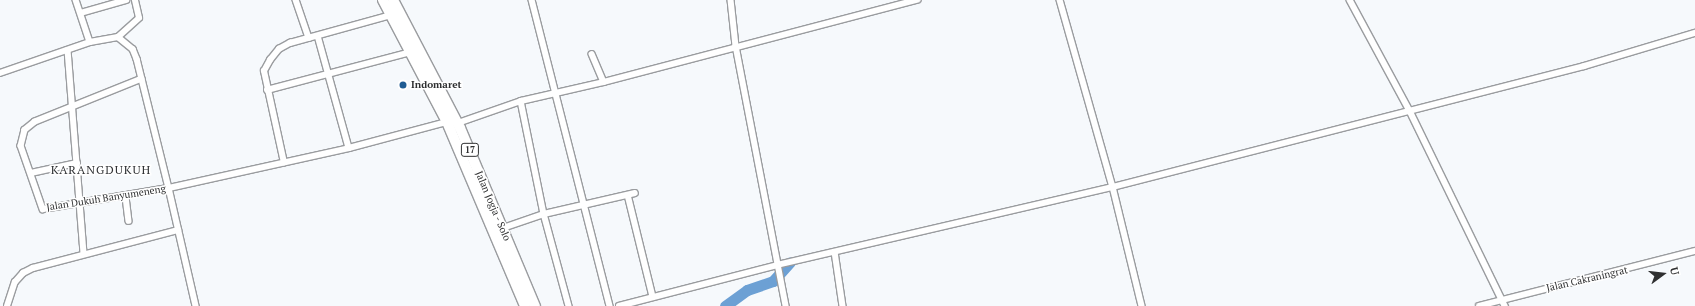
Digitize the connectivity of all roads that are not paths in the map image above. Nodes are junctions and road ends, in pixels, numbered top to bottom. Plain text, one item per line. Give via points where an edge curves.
1 (76, 0) edge
2 (126, 0) edge
3 (135, 0) edge
4 (296, 0) edge
5 (383, 0) edge
6 (393, 0) edge
7 (532, 0) edge
8 (731, 0) edge
9 (917, 0) edge
10 (1060, 0) edge
11 (1350, 0) edge
12 (81, 13) junction
13 (392, 15) junction
14 (1695, 33) edge
15 (318, 36) junction
16 (118, 37) junction
17 (309, 38) junction
18 (90, 42) junction
19 (736, 46) junction
20 (68, 50) junction
21 (411, 52) junction
22 (592, 54) dead end
23 (0, 73) edge
24 (327, 75) junction
25 (142, 79) junction
26 (604, 82) junction
27 (267, 90) junction
28 (556, 94) junction
29 (521, 101) junction
30 (73, 105) junction
31 (1410, 111) junction
32 (447, 122) junction
33 (458, 123) junction
34 (349, 148) junction
35 (77, 163) junction
36 (284, 163) junction
37 (32, 172) junction
38 (1113, 187) junction
39 (170, 188) junction
40 (635, 193) dead end
41 (628, 195) junction
42 (126, 197) junction
43 (80, 202) junction
44 (583, 206) junction
45 (544, 214) junction
46 (129, 221) dead end
47 (503, 228) junction
48 (178, 230) junction
49 (1695, 251) edge
50 (835, 252) junction
51 (84, 253) junction
52 (777, 265) junction
53 (653, 297) junction
54 (1502, 300) junction
55 (7, 306) edge
56 (196, 306) edge
57 (525, 306) edge
58 (535, 306) edge
59 (569, 306) edge
60 (610, 306) edge
61 (619, 306) edge
62 (786, 306) edge
63 (844, 306) edge
64 (1142, 306) edge
65 (1479, 306) edge
66 (1505, 306) edge

1 - 12 street
2 - 12 street
3 - 16 street via 139,18
4 - 17 street
5 - 13 highway, Jalan Jogja - Solo / 17
6 - 33 highway, Jalan Jogja - Solo / 17
7 - 28 street
8 - 19 street
9 - 19 street
10 - 38 street
11 - 31 street
12 - 18 street
13 - 15 street
13 - 21 highway, Jalan Jogja - Solo / 17
14 - 31 street via 1584,66
15 - 17 street
15 - 24 street
16 - 18 street
16 - 25 street via 133,49
17 - 27 street via 279,49 270,60 264,72
18 - 20 street
19 - 26 street
19 - 52 street
20 - 23 street
20 - 30 street
21 - 24 street
21 - 32 highway, Jalan Jogja - Solo / 17
22 - 26 street
24 - 27 street
24 - 34 street
25 - 30 street, Jalan Dukuh Banyumeneng
25 - 39 street
26 - 28 street
27 - 36 street
28 - 29 street
28 - 44 street
29 - 33 street
29 - 45 street
30 - 35 street
30 - 37 street, Jalan Dukuh Banyumeneng via 35,122 25,130 21,146
31 - 38 street
31 - 54 street
32 - 34 street
32 - 57 highway, Jalan Jogja - Solo / 17
33 - 47 highway, Jalan Jogja - Solo / 17
34 - 36 street
35 - 37 street
35 - 43 street
36 - 39 street
37 - 43 street, Jalan Dukuh Banyumeneng via 43,209
38 - 50 street
38 - 64 street
39 - 42 street, Jalan Dukuh Banyumeneng
39 - 48 street, Jalan Dukuh Banyumeneng
40 - 41 street
41 - 44 street
41 - 53 street
42 - 43 street, Jalan Dukuh Banyumeneng
42 - 46 street
43 - 51 street
44 - 45 street
44 - 60 street
45 - 47 street
45 - 59 street
47 - 58 highway, Jalan Jogja - Solo / 17
48 - 51 street
48 - 56 street, Jalan Dukuh Banyumeneng
49 - 54 street, Jalan Cakraningrat
50 - 52 street
50 - 63 street
51 - 55 street via 22,273 15,282
52 - 53 street
52 - 62 street
53 - 61 street
54 - 65 street, Jalan Cakraningrat
54 - 66 street

